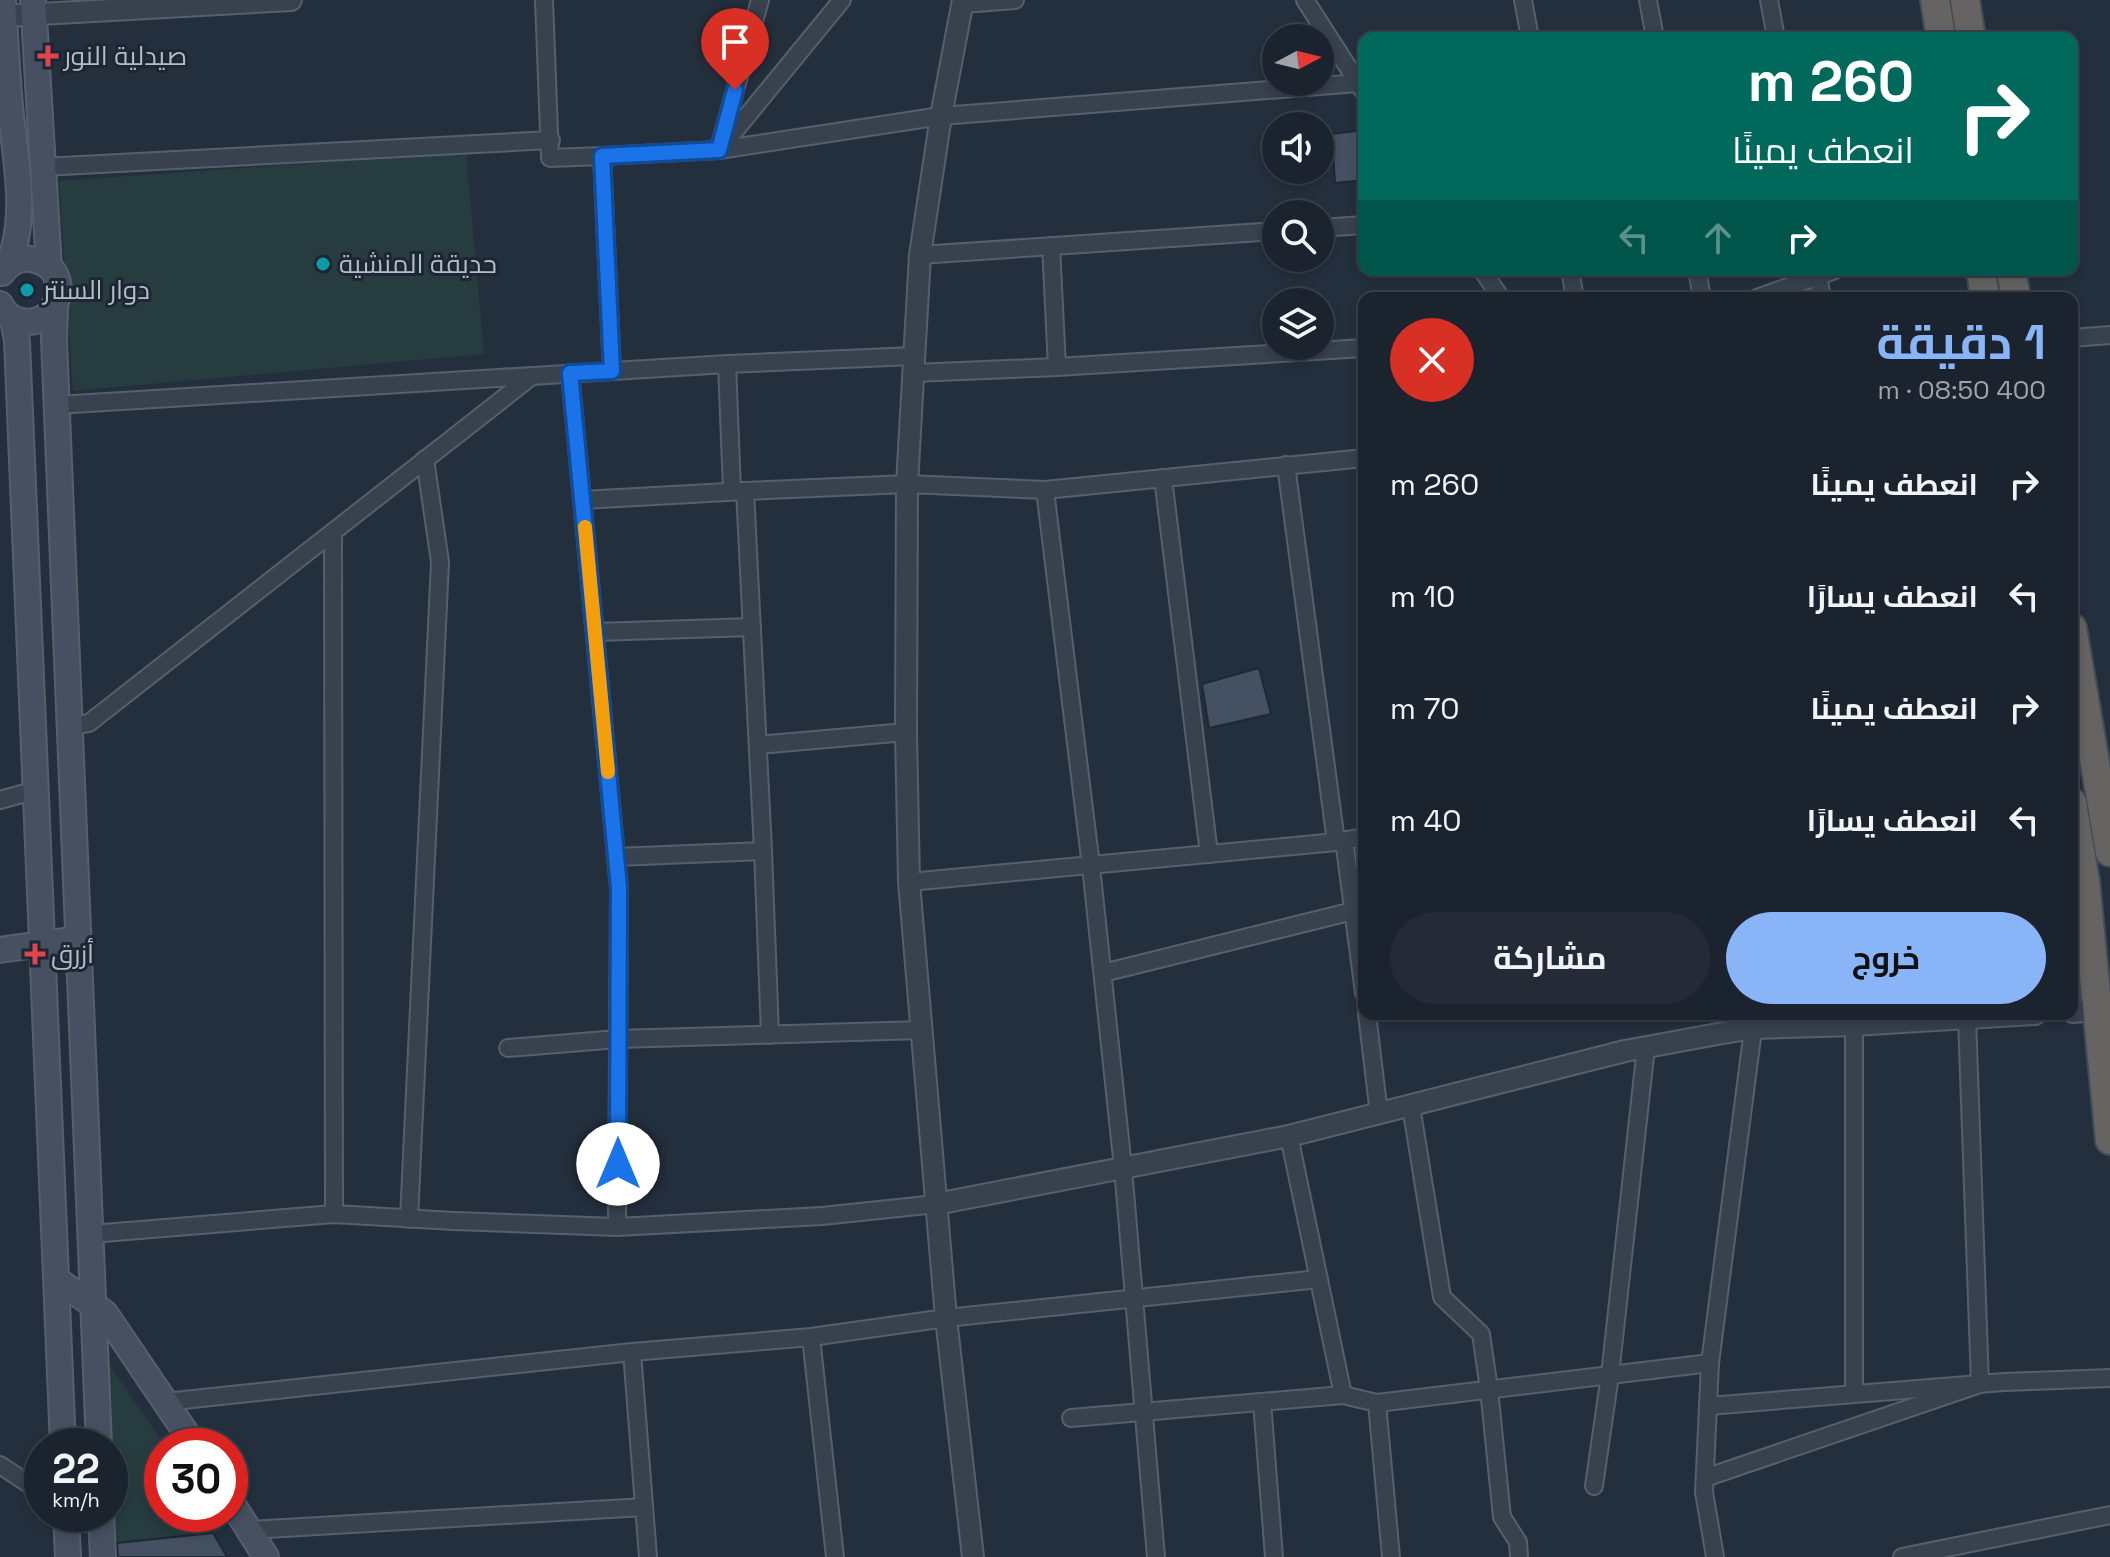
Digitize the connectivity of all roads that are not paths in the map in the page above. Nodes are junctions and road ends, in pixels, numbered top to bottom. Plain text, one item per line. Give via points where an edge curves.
1 (291, 0) edge
2 (544, 0) edge
3 (760, 0) edge
4 (842, 0) edge
5 (1015, 0) edge
6 (1523, 0) edge
7 (1648, 0) edge
8 (1769, 0) edge
9 (1935, 0) edge
10 (1965, 0) edge
11 (1308, 1) edge
12 (963, 2) edge
13 (33, 7) edge
14 (4, 8) edge
15 (1529, 32) edge
16 (1654, 32) edge
17 (1775, 32) edge
18 (1940, 32) edge
19 (1970, 32) edge
20 (37, 72) junction
21 (4, 74) edge
22 (1358, 82) edge
23 (1358, 87) edge
24 (941, 116) junction
25 (551, 140) junction
26 (719, 150) junction
27 (602, 156) junction
28 (43, 167) junction
29 (1358, 225) edge
30 (1334, 227) edge
31 (1262, 232) edge
32 (1051, 246) junction
33 (920, 255) junction
34 (49, 267) junction
35 (3, 270) edge
36 (1811, 276) edge
37 (1772, 292) edge
38 (55, 308) junction
39 (7, 311) edge
40 (2110, 335) edge
41 (2078, 338) edge
42 (1358, 348) edge
43 (727, 364) junction
44 (914, 365) junction
45 (1057, 367) junction
46 (612, 371) junction
47 (570, 373) junction
48 (532, 376) junction
49 (57, 405) junction
50 (425, 459) junction
51 (1358, 459) edge
52 (1286, 465) junction
53 (1163, 478) junction
54 (907, 484) junction
55 (1045, 490) junction
56 (738, 491) junction
57 (582, 500) junction
58 (333, 532) junction
59 (752, 627) junction
60 (595, 632) junction
61 (2078, 663) edge
62 (68, 727) junction
63 (906, 732) junction
64 (758, 745) junction
65 (36, 790) junction
66 (0, 800) edge
67 (1358, 838) edge
68 (1340, 841) junction
69 (2078, 849) edge
70 (763, 851) junction
71 (2110, 852) edge
72 (1209, 854) junction
73 (616, 857) junction
74 (1091, 866) junction
75 (909, 882) junction
76 (1353, 911) junction
77 (78, 939) junction
78 (43, 944) junction
79 (1358, 948) edge
80 (0, 950) edge
81 (1103, 973) junction
82 (2098, 1008) edge
83 (1368, 1020) edge
84 (1935, 1020) edge
85 (1967, 1020) edge
86 (1754, 1021) edge
87 (1854, 1025) junction
88 (921, 1030) junction
89 (770, 1035) junction
90 (618, 1039) junction
91 (1646, 1047) junction
92 (508, 1048) dead end
93 (1411, 1106) junction
94 (1379, 1114) junction
95 (1289, 1136) junction
96 (2110, 1140) edge
97 (1123, 1168) junction
98 (936, 1204) junction
99 (334, 1214) junction
100 (409, 1219) junction
101 (617, 1227) junction
102 (91, 1234) junction
103 (1319, 1279) junction
104 (57, 1280) junction
105 (1135, 1298) junction
106 (94, 1306) junction
107 (946, 1318) junction
108 (811, 1337) junction
109 (632, 1352) junction
110 (1710, 1363) junction
111 (1610, 1375) junction
112 (2110, 1378) edge
113 (1980, 1384) junction
114 (1489, 1389) junction
115 (1854, 1394) junction
116 (1343, 1395) junction
117 (165, 1402) junction
118 (1262, 1402) junction
119 (1377, 1403) junction
120 (1708, 1406) junction
121 (1144, 1411) junction
122 (1071, 1418) dead end
123 (62, 1428) edge
124 (98, 1428) edge
125 (183, 1428) edge
126 (0, 1465) edge
127 (1705, 1478) junction
128 (24, 1481) edge
129 (1594, 1486) dead end
130 (644, 1507) junction
131 (2110, 1515) edge
132 (249, 1530) joint
133 (67, 1532) edge
134 (102, 1532) edge
135 (68, 1557) edge
136 (103, 1557) edge
137 (266, 1557) edge
138 (648, 1557) edge
139 (835, 1557) edge
140 (973, 1557) edge
141 (1156, 1557) edge
142 (1274, 1557) edge
143 (1391, 1557) edge
144 (1519, 1557) edge
145 (1715, 1557) edge
146 (1902, 1557) edge

1 - 13 street
2 - 25 street
3 - 26 street
4 - 26 street
5 - 12 street
6 - 15 street
7 - 16 street
8 - 17 street
9 - 18 highway
10 - 19 highway
11 - 22 street
12 - 24 street
13 - 14 street
13 - 20 main road
14 - 21 main road
20 - 21 street
20 - 28 main road
21 - 35 main road via 20,218 14,250
23 - 24 street
24 - 26 street
24 - 33 street
25 - 27 street via 550,158
25 - 28 street
26 - 27 street
27 - 46 street
28 - 34 main road
29 - 30 street
31 - 32 street
32 - 33 street
32 - 45 street
33 - 44 street
34 - 35 main road via 25,259
34 - 38 main road via 59,286
36 - 37 street
38 - 39 main road via 41,320 22,322
38 - 49 main road
39 - 65 main road via 17,341
40 - 41 street
42 - 45 street
43 - 44 street
43 - 46 street
43 - 56 street
44 - 45 street
44 - 54 street
46 - 47 street
47 - 48 street
47 - 57 street
48 - 49 street
48 - 50 street
49 - 62 main road
50 - 58 street
50 - 100 street via 440,562
51 - 52 street
52 - 53 street
52 - 68 street
53 - 55 street
53 - 72 street
54 - 55 street
54 - 56 street
54 - 63 street
55 - 74 street
56 - 57 street
56 - 59 street
57 - 60 street
58 - 62 street via 89,723
58 - 99 street
59 - 60 street
59 - 64 street
60 - 73 street
61 - 71 highway
62 - 77 main road
63 - 64 street
63 - 75 street
64 - 70 street
65 - 66 street
65 - 78 main road
67 - 68 street
68 - 72 street
68 - 76 street
69 - 82 highway
70 - 73 street
70 - 89 street
72 - 74 street
73 - 90 street
74 - 75 street
74 - 81 street
75 - 88 street
76 - 79 street
76 - 81 street
77 - 78 main road
77 - 102 main road
78 - 80 main road
78 - 104 main road
81 - 97 street
82 - 96 highway
83 - 94 street
84 - 87 street
85 - 113 street
86 - 87 street
86 - 91 street
86 - 110 street
87 - 115 street
88 - 89 street
88 - 98 street
89 - 90 street
90 - 92 street
90 - 101 street
91 - 93 street
91 - 111 street
93 - 94 street
93 - 114 street via 1442,1297 1481,1334
94 - 95 street
95 - 97 street
95 - 103 street
97 - 98 street
97 - 105 street
98 - 101 street
98 - 107 street
99 - 100 street
99 - 102 street
100 - 101 street
102 - 106 main road
103 - 105 street
103 - 116 street
104 - 106 main road
104 - 123 main road
105 - 107 street
105 - 121 street
106 - 117 main road via 105,1313
106 - 124 main road
107 - 108 street
107 - 140 street
108 - 109 street
108 - 139 street
109 - 117 street
109 - 130 street
110 - 111 street
110 - 120 street
111 - 114 street
111 - 129 street
112 - 113 street
113 - 115 street
113 - 127 street
114 - 119 street
114 - 144 street via 1502,1517 1518,1542
115 - 120 street
116 - 118 street
116 - 119 street
117 - 125 main road
118 - 121 street
118 - 142 street
119 - 143 street
120 - 127 street
121 - 122 street
121 - 141 street
126 - 128 street
127 - 145 street
130 - 132 street
130 - 138 street
131 - 146 street
132 - 137 main road
133 - 135 main road
134 - 136 main road

